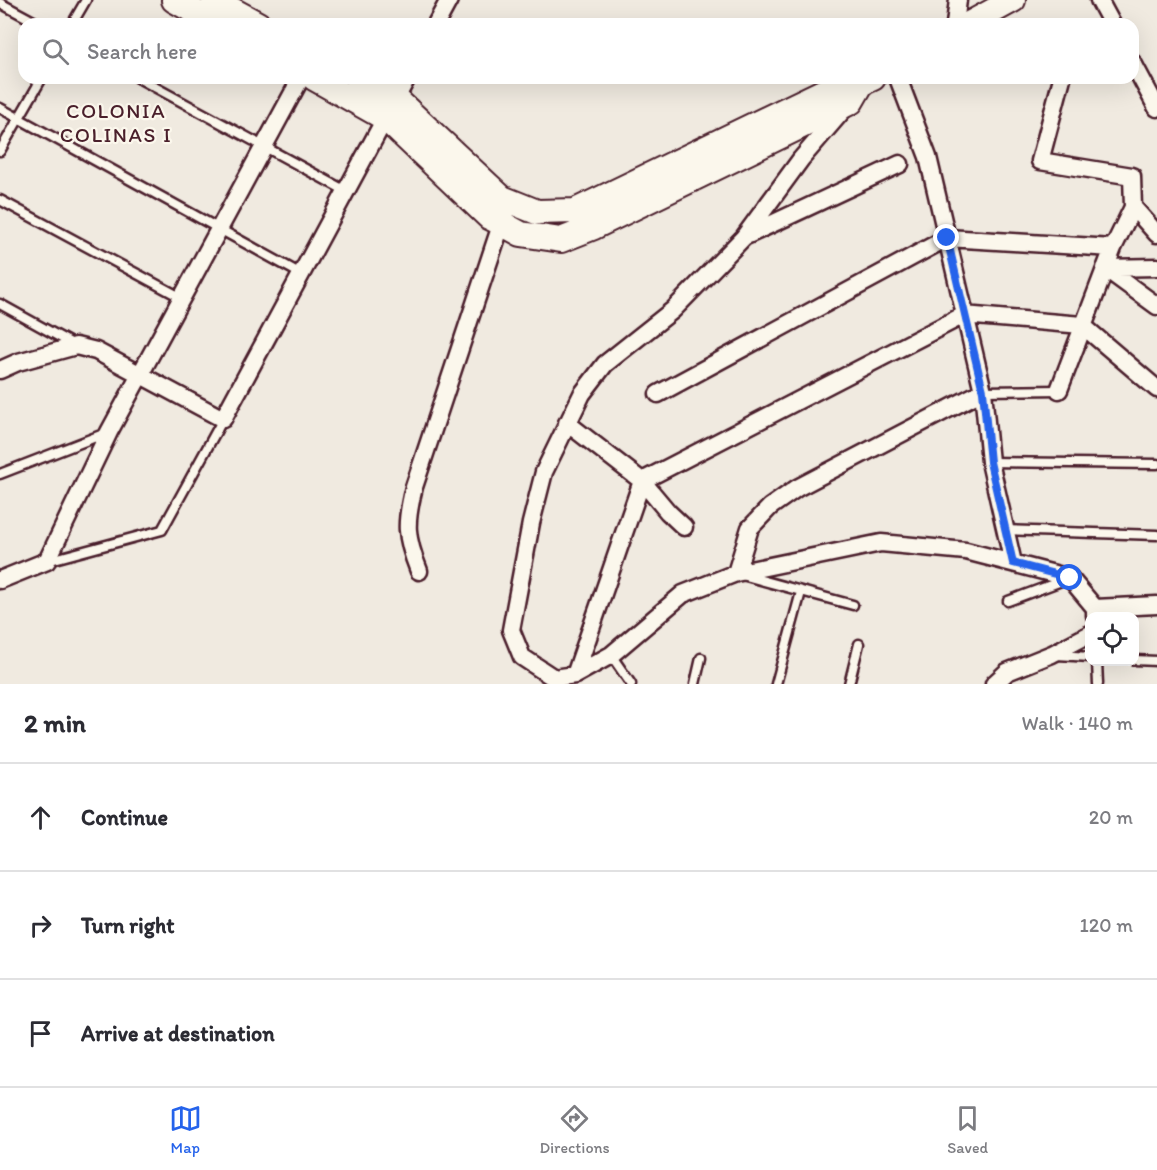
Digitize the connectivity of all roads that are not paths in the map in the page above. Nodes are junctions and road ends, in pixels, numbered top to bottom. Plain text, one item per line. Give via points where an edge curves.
1 (86, 0) edge
2 (174, 0) edge
3 (214, 0) edge
4 (449, 0) edge
5 (958, 0) edge
6 (1013, 0) edge
7 (1099, 0) edge
8 (0, 3) edge
9 (251, 13) edge
10 (28, 18) edge
11 (76, 18) edge
12 (206, 18) edge
13 (439, 18) edge
14 (956, 18) edge
15 (980, 18) edge
16 (1109, 18) edge
17 (1139, 69) edge
18 (1150, 79) edge
19 (39, 84) edge
20 (149, 84) edge
21 (299, 84) edge
22 (339, 84) edge
23 (369, 84) edge
24 (900, 84) edge
25 (1060, 84) edge
26 (862, 88) edge
27 (396, 98) edge
28 (0, 108) edge
29 (1157, 108) edge
30 (19, 118) junction
31 (264, 146) junction
32 (0, 151) edge
33 (900, 164) dead end
34 (346, 191) junction
35 (0, 200) edge
36 (1133, 207) junction
37 (506, 212) junction
38 (220, 228) junction
39 (1157, 234) edge
40 (744, 237) junction
41 (947, 238) junction
42 (1113, 248) junction
43 (1157, 267) edge
44 (1105, 268) junction
45 (301, 274) junction
46 (182, 298) junction
47 (0, 304) edge
48 (1157, 306) edge
49 (964, 315) junction
50 (1082, 325) junction
51 (76, 346) junction
52 (0, 370) edge
53 (140, 375) junction
54 (1157, 389) edge
55 (1059, 390) joint
56 (983, 391) junction
57 (658, 394) dead end
58 (223, 419) junction
59 (567, 423) junction
60 (109, 432) junction
61 (990, 462) junction
62 (1157, 464) edge
63 (0, 474) edge
64 (642, 482) junction
65 (684, 527) dead end
66 (1005, 530) junction
67 (1157, 535) edge
68 (47, 561) junction
69 (1013, 563) junction
70 (419, 571) dead end
71 (736, 573) junction
72 (1, 578) edge
73 (1070, 578) junction
74 (801, 592) junction
75 (1008, 601) dead end
76 (853, 605) dead end
77 (1157, 605) edge
78 (1095, 612) edge
79 (1085, 636) edge
80 (859, 644) dead end
81 (1052, 654) junction
82 (611, 655) junction
83 (1085, 657) edge
84 (701, 658) dead end
85 (1139, 660) edge
86 (1157, 661) edge
87 (1097, 666) edge
88 (575, 675) junction
89 (631, 684) edge
90 (695, 684) edge
91 (776, 684) edge
92 (849, 684) edge
93 (994, 684) edge
94 (1098, 684) edge

1 - 11 lane
2 - 12 street
3 - 9 street
4 - 13 street
5 - 14 street
6 - 15 street
7 - 16 street
8 - 10 lane
17 - 18 street
18 - 29 street
19 - 30 lane
20 - 31 lane
21 - 31 street
22 - 27 street
23 - 27 street
24 - 41 street via 928,157
25 - 36 street via 1040,161 1132,176
26 - 37 street via 594,227 561,240 521,234
26 - 40 street via 801,159
27 - 34 street
27 - 37 street via 489,217
28 - 30 lane
30 - 32 lane
30 - 38 lane
31 - 34 lane
31 - 38 street
33 - 40 street
34 - 45 street
35 - 46 lane
36 - 39 street
36 - 42 street
37 - 70 street via 411,497 406,519 409,546
38 - 45 lane
38 - 46 street
40 - 59 street via 673,310 605,364 582,394
41 - 42 street
41 - 49 street
41 - 57 street
42 - 44 street
43 - 44 street
44 - 48 street
44 - 50 street
45 - 58 street
46 - 53 street
47 - 51 lane
49 - 50 street
49 - 56 street
49 - 64 street
50 - 54 street
50 - 55 street
51 - 52 street
51 - 53 street via 96,351
53 - 58 street
53 - 60 street
55 - 56 lane
56 - 61 street
56 - 71 street via 797,488 770,507 750,528
58 - 68 lane via 162,530
59 - 64 street
59 - 88 street via 544,472 511,630 522,657 554,678
60 - 63 lane
60 - 68 street
61 - 62 lane
61 - 66 street
64 - 65 street
64 - 88 street
66 - 67 lane
66 - 69 street
68 - 72 street
69 - 71 street via 966,551 881,543
69 - 73 street
71 - 74 lane
71 - 82 street via 683,594
73 - 75 lane
73 - 78 street
74 - 76 lane
74 - 91 lane
77 - 78 street
79 - 81 street
80 - 92 lane
81 - 83 lane
81 - 93 street via 1007,672
82 - 88 street
82 - 89 lane
84 - 90 lane
85 - 86 lane
87 - 94 lane

